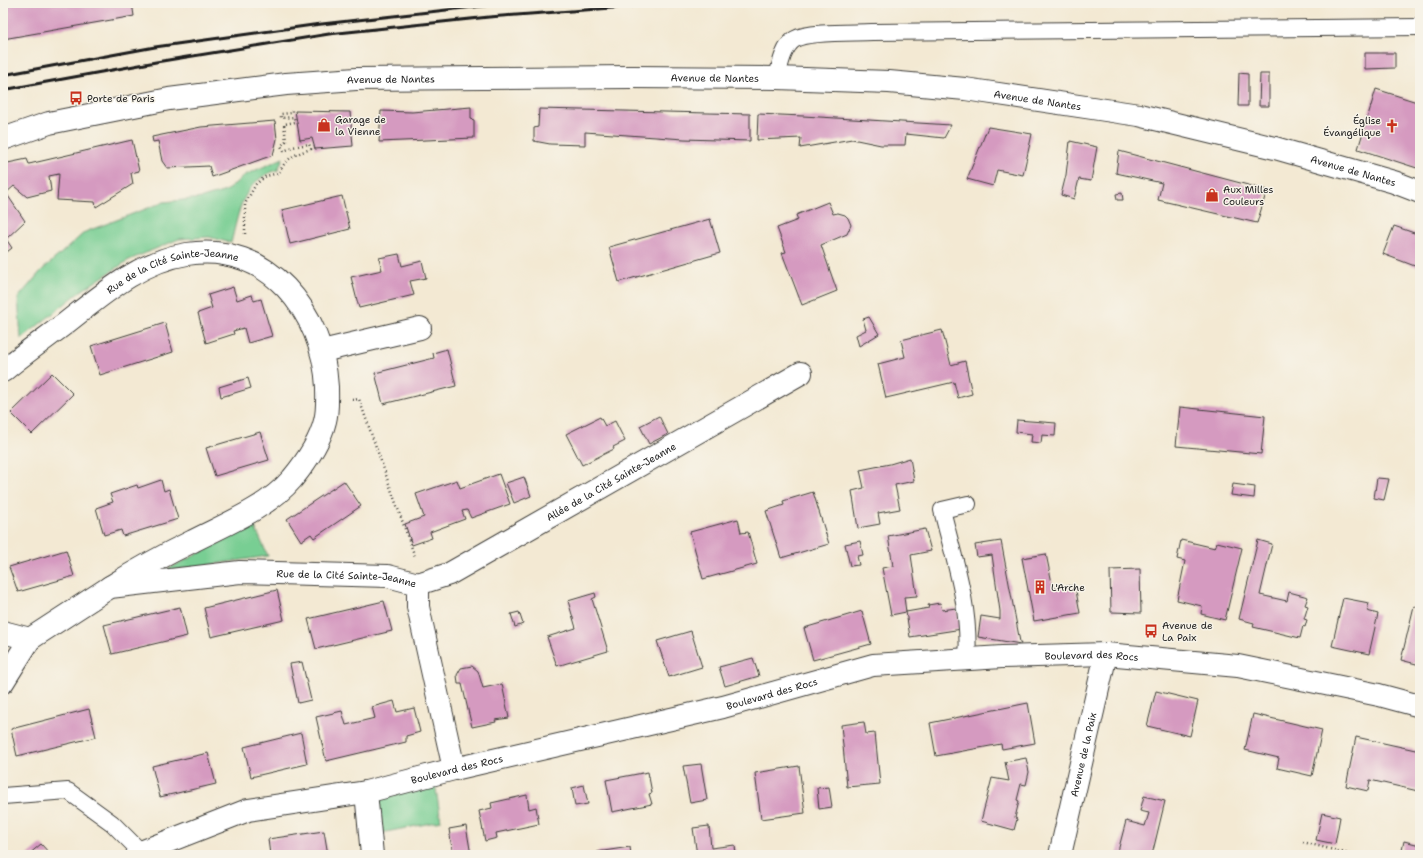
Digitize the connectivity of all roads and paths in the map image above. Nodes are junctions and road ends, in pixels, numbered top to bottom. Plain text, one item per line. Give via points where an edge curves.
1 (1420, 27) edge
2 (777, 78) junction
3 (292, 108) dead end
4 (3, 139) edge
5 (1420, 192) edge
6 (246, 258) junction
7 (420, 328) dead end
8 (322, 350) junction
9 (3, 371) edge
10 (801, 373) dead end
11 (363, 410) dead end
12 (968, 504) dead end
13 (415, 558) dead end
14 (418, 584) junction
15 (110, 587) junction
16 (3, 632) edge
17 (30, 639) junction
18 (1106, 654) junction
19 (967, 659) junction
20 (3, 682) edge
21 (1420, 706) edge
22 (454, 769) junction
23 (366, 792) junction
24 (3, 796) edge
25 (1303, 842) dead end
26 (139, 853) edge
27 (372, 855) edge
28 (1060, 855) edge
29 (1353, 855) edge

1 - 2 lane via 816,35 796,39 788,47
2 - 4 street, Avenue de Nantes via 479,77 356,79 286,84 169,99 49,123
2 - 5 street, Avenue de Nantes via 889,82 965,89 1139,115 1275,148 1394,182
3 - 6 path via 292,113 281,114 281,118 294,117 295,122 284,124 286,141 281,146 284,151 309,144 311,149 292,155 279,173 266,176 256,184 245,204
6 - 8 street, Rue de la Cité Sainte-Jeanne via 274,275 294,295 311,323
6 - 9 street, Rue de la Cité Sainte-Jeanne via 212,252 186,254 158,262 109,290
7 - 8 street
8 - 15 street, Rue de la Cité Sainte-Jeanne via 326,375 325,421 307,460 290,481 270,498 240,517 147,564
10 - 14 street, Allée de la Cité Sainte-Jeanne via 449,574
11 - 13 path
12 - 19 lane via 942,510 966,613
14 - 15 street, Rue de la Cité Sainte-Jeanne via 388,576 240,572
14 - 22 street, Rue de la Cité Sainte-Jeanne via 418,607
15 - 17 street, Rue de la Cité Sainte-Jeanne
16 - 17 street
17 - 20 street, Rue de la Cité Sainte-Jeanne
18 - 19 street, Boulevard des Rocs
18 - 21 street, Boulevard des Rocs via 1238,666
18 - 28 street, Avenue de la Paix
19 - 22 street, Boulevard des Rocs via 873,665 723,707
22 - 23 street, Boulevard des Rocs
23 - 26 street, Boulevard des Rocs via 248,810
23 - 27 street
24 - 26 lane via 68,791 112,823
25 - 29 path

